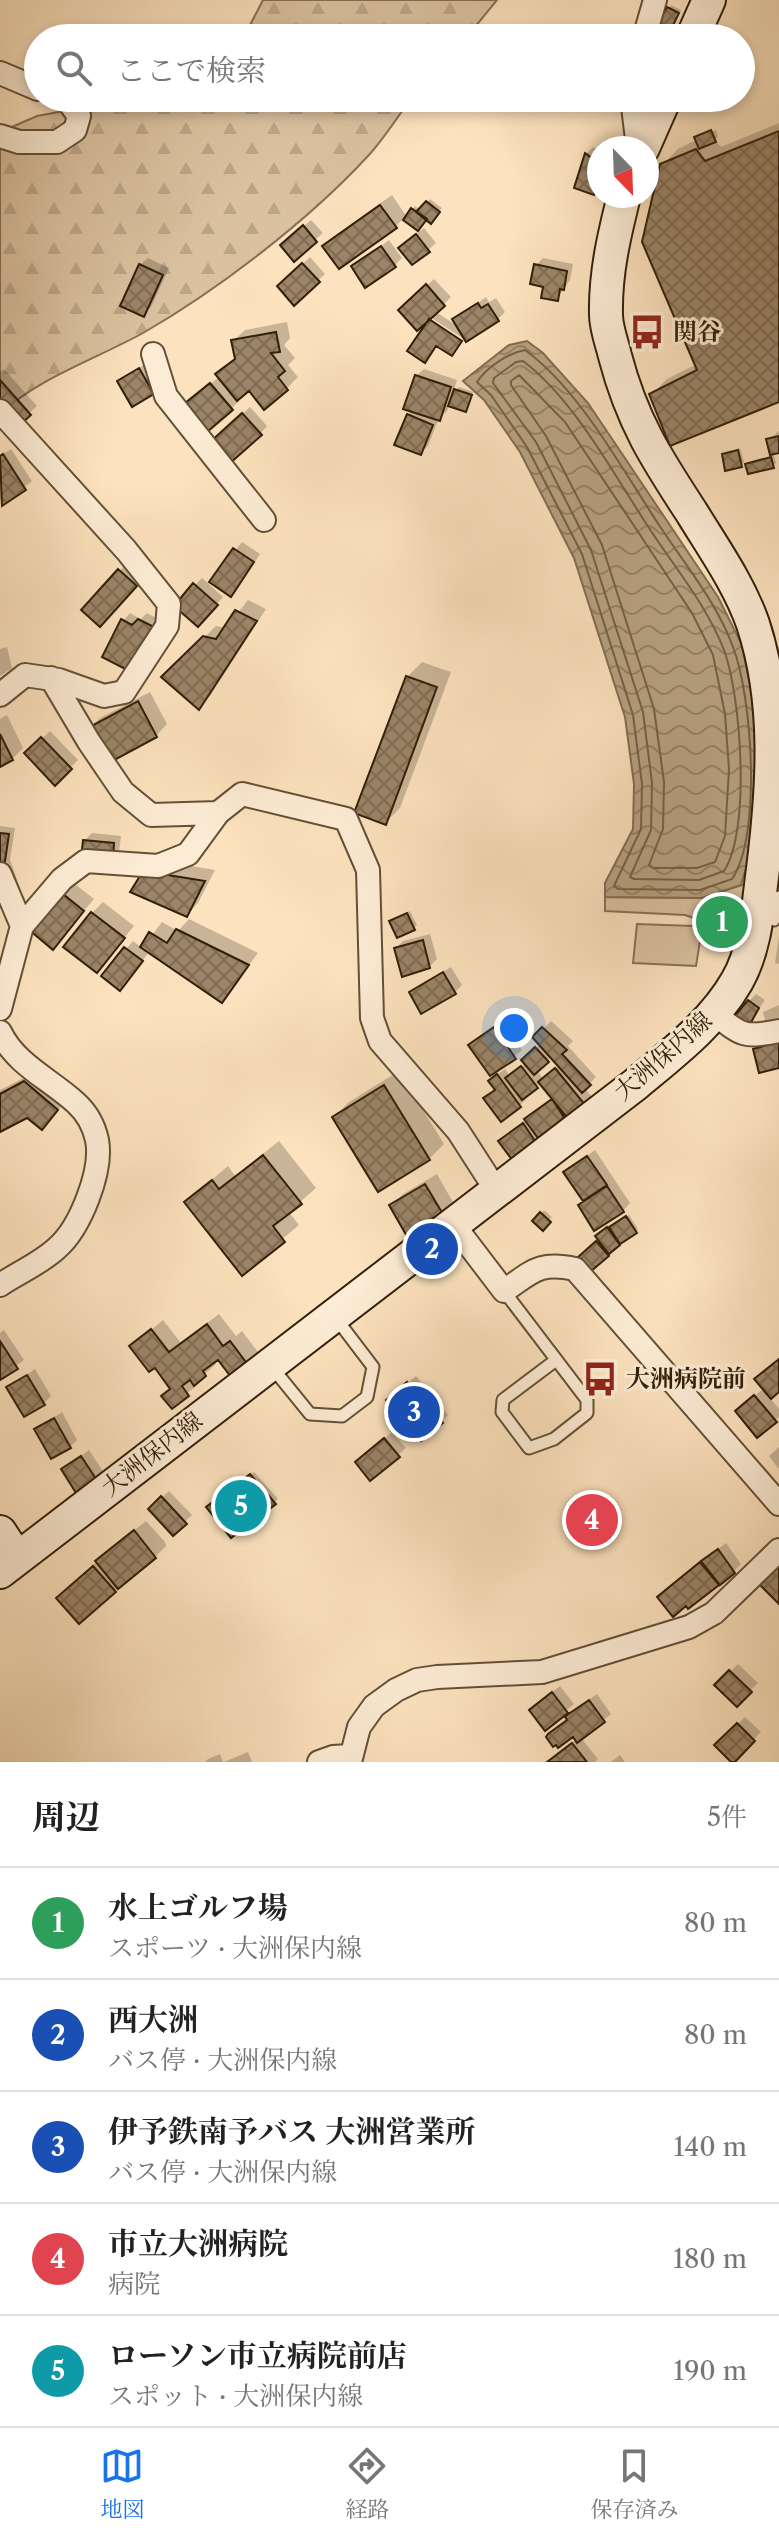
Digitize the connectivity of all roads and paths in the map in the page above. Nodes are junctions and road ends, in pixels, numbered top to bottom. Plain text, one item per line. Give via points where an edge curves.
1 (655, 0) edge
2 (709, 0) edge
3 (648, 24) edge
4 (698, 24) edge
5 (0, 73) edge
6 (24, 83) edge
7 (76, 112) edge
8 (635, 112) edge
9 (658, 112) edge
10 (0, 136) edge
11 (639, 136) edge
12 (647, 136) edge
13 (621, 208) edge
14 (153, 354) dead end
15 (0, 411) edge
16 (264, 520) dead end
17 (51, 678) junction
18 (0, 695) edge
19 (218, 813) junction
20 (0, 874) edge
21 (772, 914) edge
22 (22, 926) junction
23 (0, 1009) edge
24 (714, 1013) junction
25 (779, 1031) edge
26 (0, 1032) edge
27 (496, 1190) junction
28 (453, 1224) junction
29 (2, 1280) edge
30 (504, 1291) junction
31 (335, 1317) junction
32 (556, 1360) junction
33 (270, 1364) junction
34 (779, 1504) edge
35 (779, 1550) edge
36 (6, 1554) edge
37 (350, 1759) edge
38 (319, 1762) edge

1 - 3 street
2 - 4 main road
5 - 6 street
7 - 10 street via 75,130 57,142
8 - 11 street
9 - 12 main road
13 - 21 main road, 大洲保内線 via 609,252 605,319 626,396 650,449 732,576 754,625 768,681 773,731
14 - 16 street via 166,396
15 - 17 street via 169,604 167,626 124,692 104,696
17 - 18 street via 25,675
17 - 19 street via 123,792 151,815
19 - 22 street via 188,854 158,866 86,861 62,879
19 - 27 street via 242,794 346,819 368,870 372,1018 380,1041 458,1131
20 - 22 street
21 - 24 main road, 大洲保内線 via 738,980
22 - 23 street
24 - 25 street via 753,1037
24 - 27 main road, 大洲保内線 via 636,1084
26 - 29 street via 8,1048 88,1116 97,1142 96,1165 74,1229 57,1248
27 - 28 main road, 大洲保内線
28 - 30 street
28 - 31 main road, 大洲保内線
30 - 32 lane
30 - 34 street via 534,1269 553,1264 575,1269
31 - 33 main road, 大洲保内線
31 - 33 lane via 373,1367 367,1397 342,1416 310,1414
32 - 32 lane via 587,1400 587,1413 554,1439 529,1448 502,1412 503,1400
33 - 36 main road, 大洲保内線
35 - 37 street via 714,1613 689,1627 542,1672 437,1677 396,1690 374,1706 359,1727
37 - 38 street

